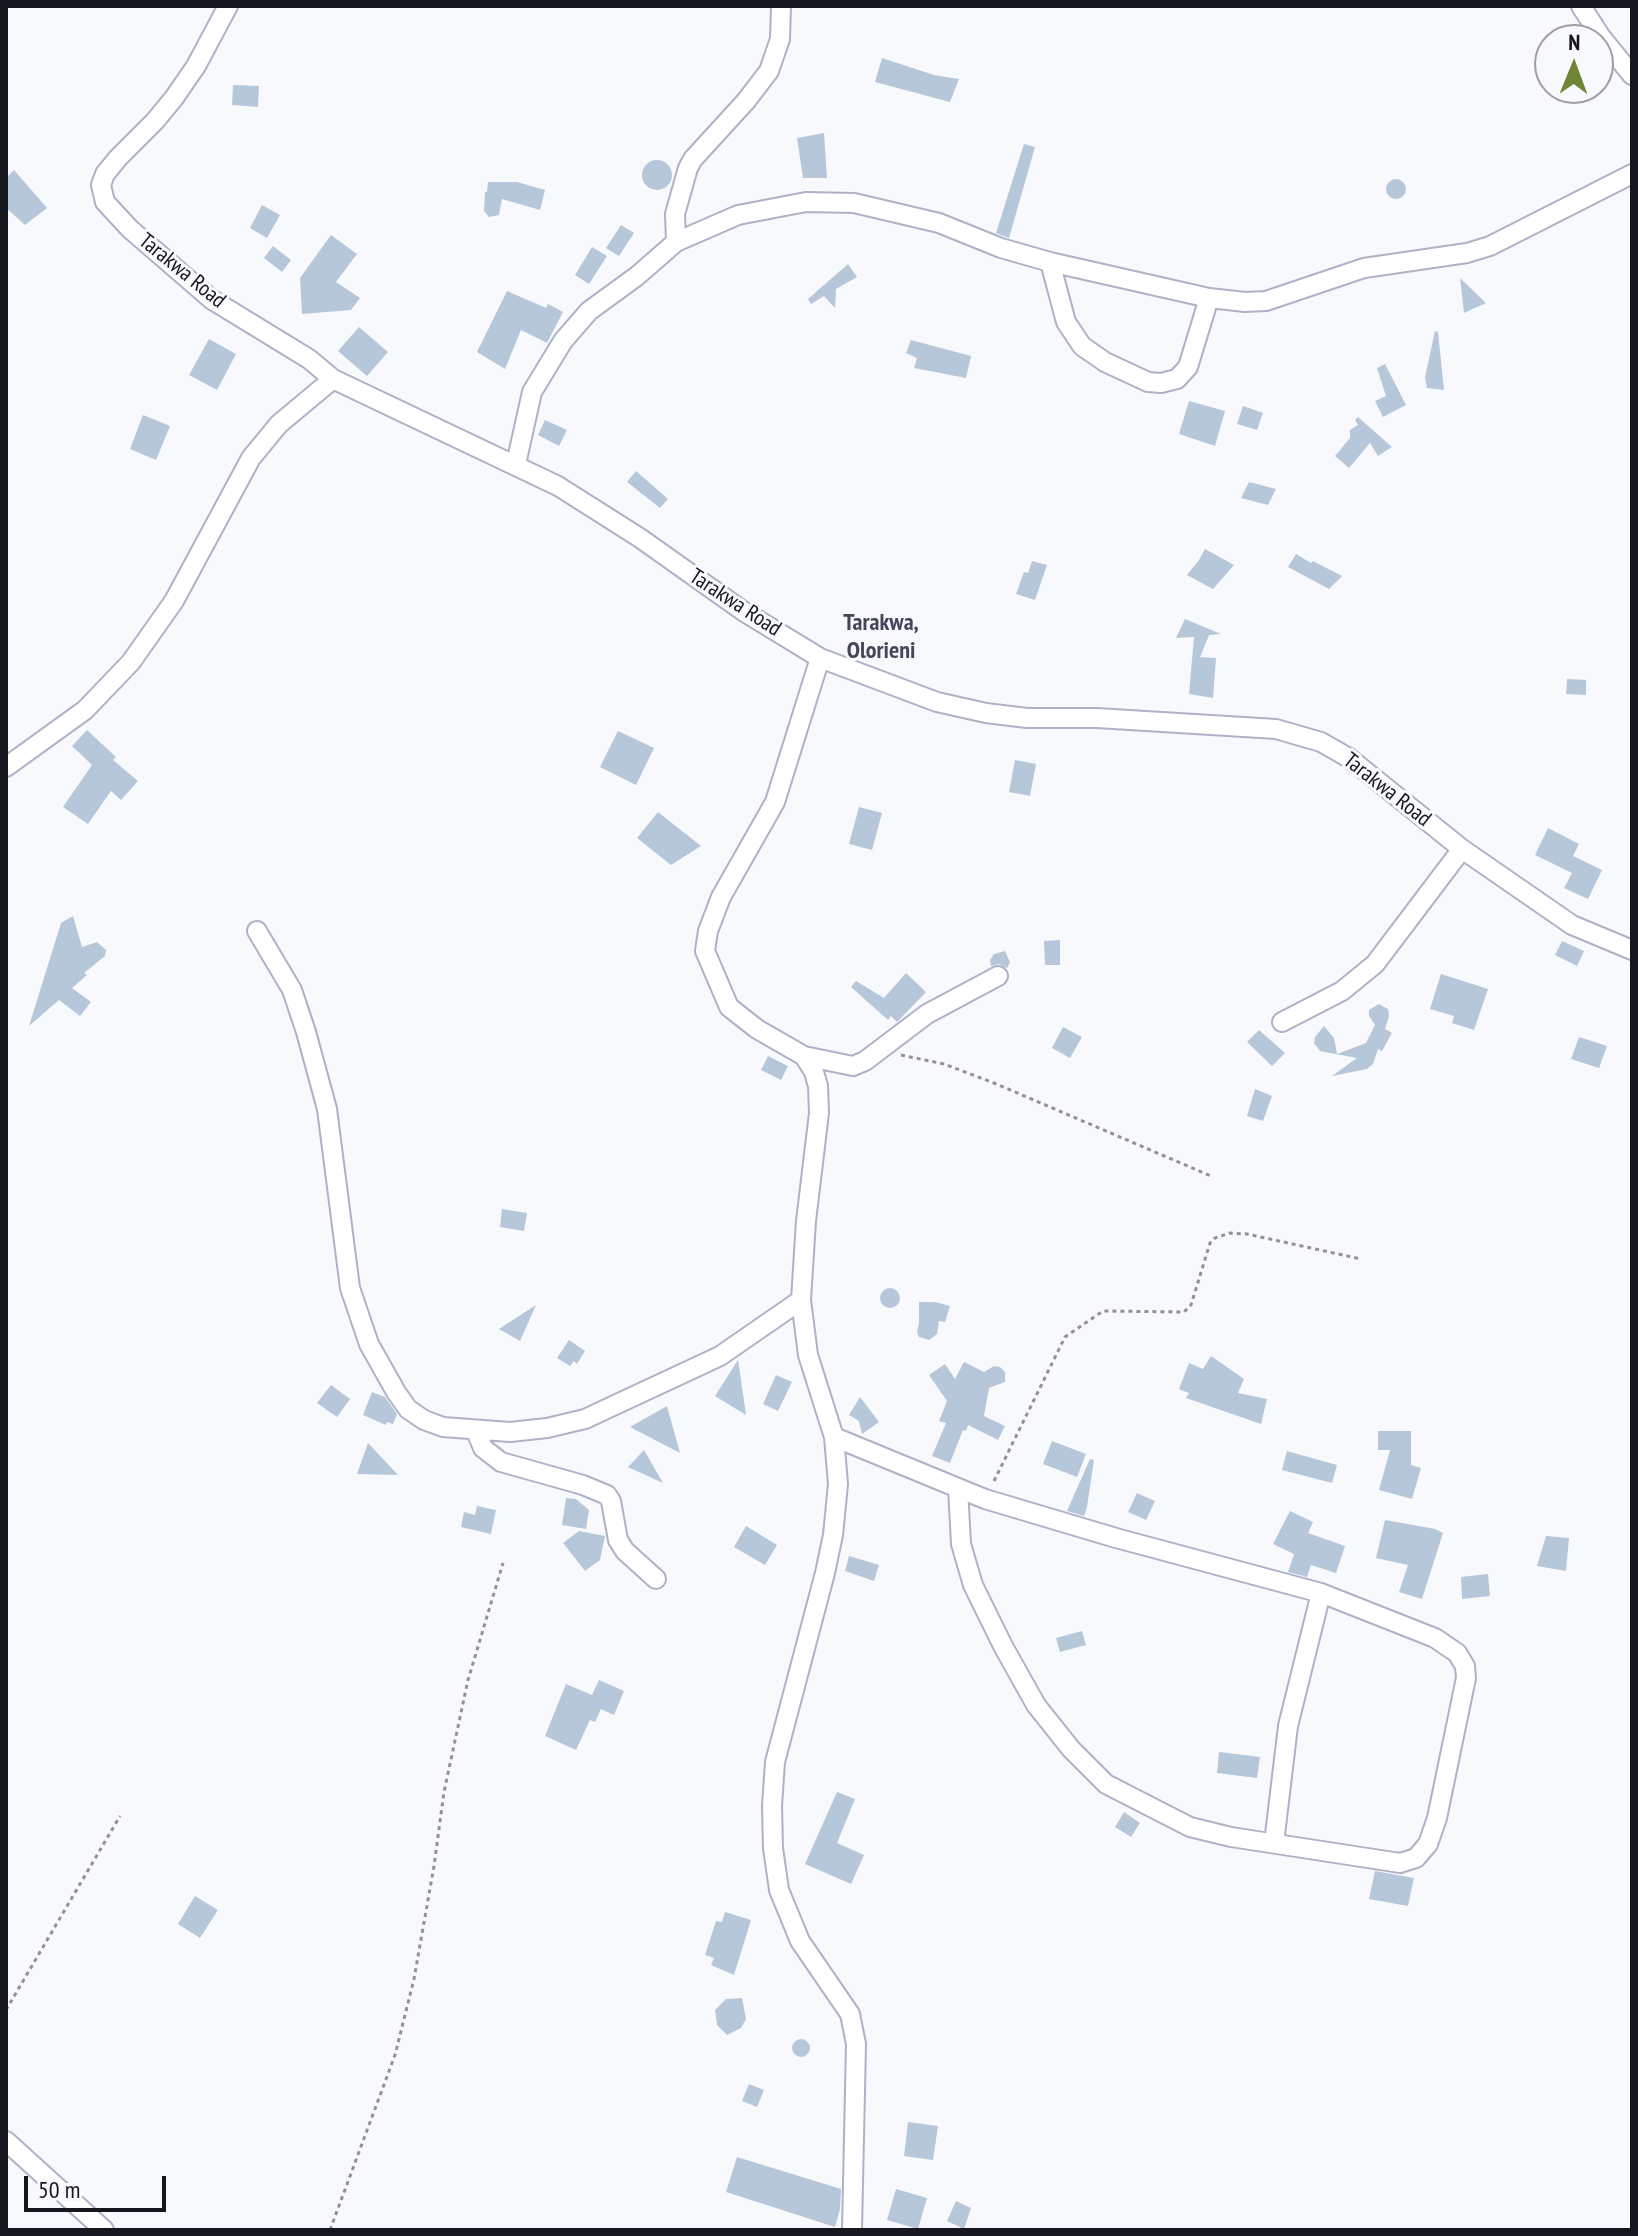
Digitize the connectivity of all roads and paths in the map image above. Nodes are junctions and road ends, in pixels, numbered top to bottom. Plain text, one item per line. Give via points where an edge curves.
1 (228, 6) edge
2 (781, 6) edge
3 (1581, 6) edge
4 (1632, 75) edge
5 (1632, 174) edge
6 (676, 242) junction
7 (1050, 262) junction
8 (1209, 298) junction
9 (333, 379) junction
10 (516, 464) junction
11 (820, 658) junction
12 (6, 767) edge
13 (1462, 849) junction
14 (257, 931) dead end
15 (1632, 950) edge
16 (998, 976) dead end
17 (1282, 1022) dead end
18 (878, 1051) junction
19 (804, 1056) junction
20 (1211, 1176) dead end
21 (1361, 1259) dead end
22 (801, 1300) junction
23 (476, 1431) junction
24 (834, 1437) junction
25 (958, 1488) junction
26 (985, 1499) junction
27 (503, 1563) dead end
28 (656, 1579) dead end
29 (1321, 1593) junction
30 (120, 1816) dead end
31 (1274, 1843) junction
32 (6, 2010) edge
33 (6, 2141) edge
34 (104, 2230) edge
35 (330, 2230) edge
36 (852, 2230) edge

1 - 9 street, Tarakwa Road via 174,98 105,174 105,202 211,299
2 - 6 street via 780,39 769,71 688,168 675,214
3 - 4 street
5 - 8 street via 1467,253 1364,268 1266,301
6 - 7 street via 738,215 776,206 854,203 939,223
6 - 10 street via 589,311 563,341 532,392
7 - 8 street
7 - 8 street via 1066,322 1082,346 1148,382 1177,379 1188,367
9 - 10 street, Tarakwa Road
9 - 12 street via 279,424 251,458 174,601 131,662 85,710
10 - 11 street, Tarakwa Road via 605,514
11 - 13 street, Tarakwa Road via 937,702 986,713 1297,733 1349,758
11 - 19 street via 775,802 721,897 705,951 729,1007
13 - 15 street, Tarakwa Road via 1572,925
13 - 17 street via 1375,964 1342,991
14 - 23 street via 292,990 317,1070 327,1109 350,1288 369,1344 408,1409 443,1427
16 - 18 street via 927,1014
18 - 19 street via 853,1066
18 - 20 path via 944,1064
19 - 22 street via 818,1086 819,1113
21 - 26 path via 1247,1234 1215,1238 1184,1312 1103,1311 1065,1337
22 - 23 street via 720,1356 585,1419 547,1428
22 - 24 street via 808,1355
23 - 28 street via 483,1448 501,1462 607,1495 618,1540
24 - 25 street
24 - 36 street via 838,1484 833,1535 775,1762 773,1834 779,1890 788,1915 850,2014 856,2044
25 - 26 street
25 - 31 street via 961,1544 973,1585 1036,1705 1071,1749 1106,1784 1190,1827
26 - 29 street
27 - 35 path via 468,1680 414,1979 395,2055
29 - 31 street via 1288,1726
29 - 31 street via 1435,1638 1457,1653 1466,1678 1437,1818 1428,1844 1416,1858 1381,1862
30 - 32 path
33 - 34 street

